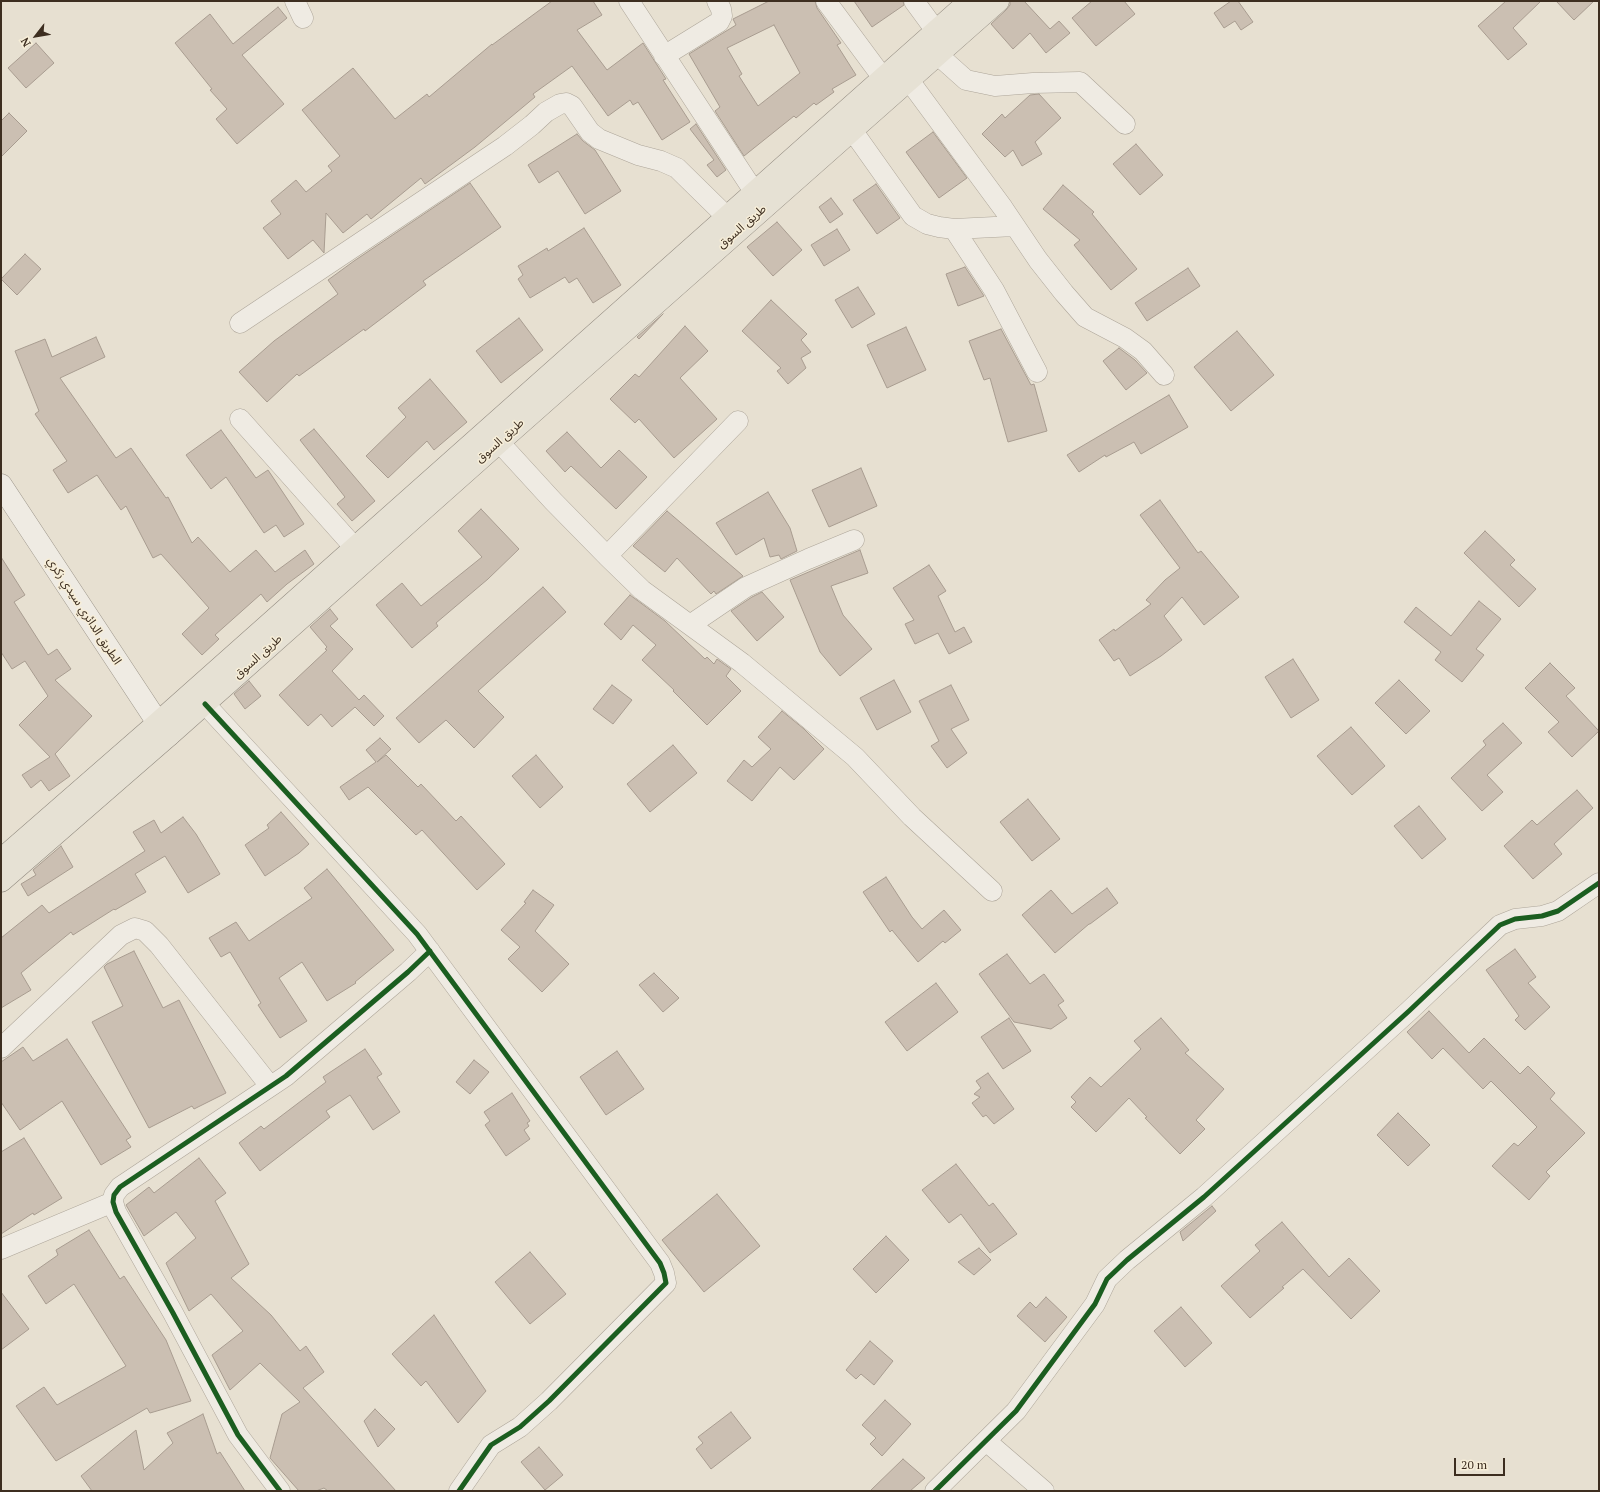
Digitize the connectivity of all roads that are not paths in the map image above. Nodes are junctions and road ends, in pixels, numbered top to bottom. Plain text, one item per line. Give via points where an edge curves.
1 (629, 1) edge
2 (717, 1) edge
3 (826, 1) edge
4 (914, 1) edge
5 (970, 1) edge
6 (998, 1) edge
7 (936, 31) junction
8 (938, 55) junction
9 (664, 56) junction
10 (883, 78) junction
11 (908, 79) junction
12 (1125, 124) dead end
13 (852, 130) junction
14 (754, 193) junction
15 (727, 217) junction
16 (1015, 226) junction
17 (954, 229) junction
18 (240, 323) dead end
19 (1037, 372) dead end
20 (1164, 375) dead end
21 (240, 419) dead end
22 (738, 421) dead end
23 (499, 442) junction
24 (1, 485) edge
25 (854, 540) dead end
26 (355, 548) junction
27 (607, 556) junction
28 (690, 625) junction
29 (205, 704) junction
30 (164, 729) junction
31 (1, 860) edge
32 (1, 881) edge
33 (1599, 883) edge
34 (992, 891) dead end
35 (430, 951) junction
36 (1, 1048) edge
37 (270, 1086) junction
38 (113, 1202) junction
39 (1, 1248) edge
40 (986, 1441) junction
41 (280, 1491) edge
42 (459, 1491) edge
43 (935, 1491) edge
44 (1044, 1491) edge

1 - 9 street
2 - 9 street via 722,16 719,22
3 - 10 street
4 - 7 street
5 - 7 main road, طريق السوق
6 - 8 main road, طريق السوق
7 - 10 main road, طريق السوق
8 - 11 main road, طريق السوق
8 - 12 street via 966,80 995,86 1080,82
9 - 14 street
10 - 14 main road, طريق السوق
11 - 13 main road, طريق السوق
11 - 16 street
13 - 17 street via 913,216 927,224
13 - 23 main road, طريق السوق
14 - 15 main road, طريق السوق
15 - 18 street via 677,168 599,139 590,132 572,106 560,104 546,112 506,146
15 - 26 main road, طريق السوق
16 - 17 street
16 - 20 street via 1038,260 1085,317 1125,338 1143,351
17 - 19 street via 994,290
21 - 26 street
22 - 27 street
23 - 27 street
23 - 29 main road, طريق السوق
24 - 30 street, الطريق الدائري سيدي زكري
25 - 28 street via 746,586
26 - 30 main road, طريق السوق
27 - 28 street via 642,590
28 - 34 street via 742,663 855,757 912,818
29 - 30 main road, طريق السوق
29 - 35 street
30 - 31 main road, طريق السوق
30 - 32 main road, طريق السوق
33 - 40 street via 1558,911 1515,919 1500,925 1204,1198 1127,1260 1107,1279 1095,1304 1016,1411
35 - 37 street via 286,1076
35 - 42 street via 660,1263 666,1283 534,1415 491,1445
36 - 37 street via 121,935 135,928 145,932 159,945
37 - 38 street via 120,1187 114,1195
38 - 39 street
38 - 41 street via 116,1212 238,1435
40 - 43 street
40 - 44 street

